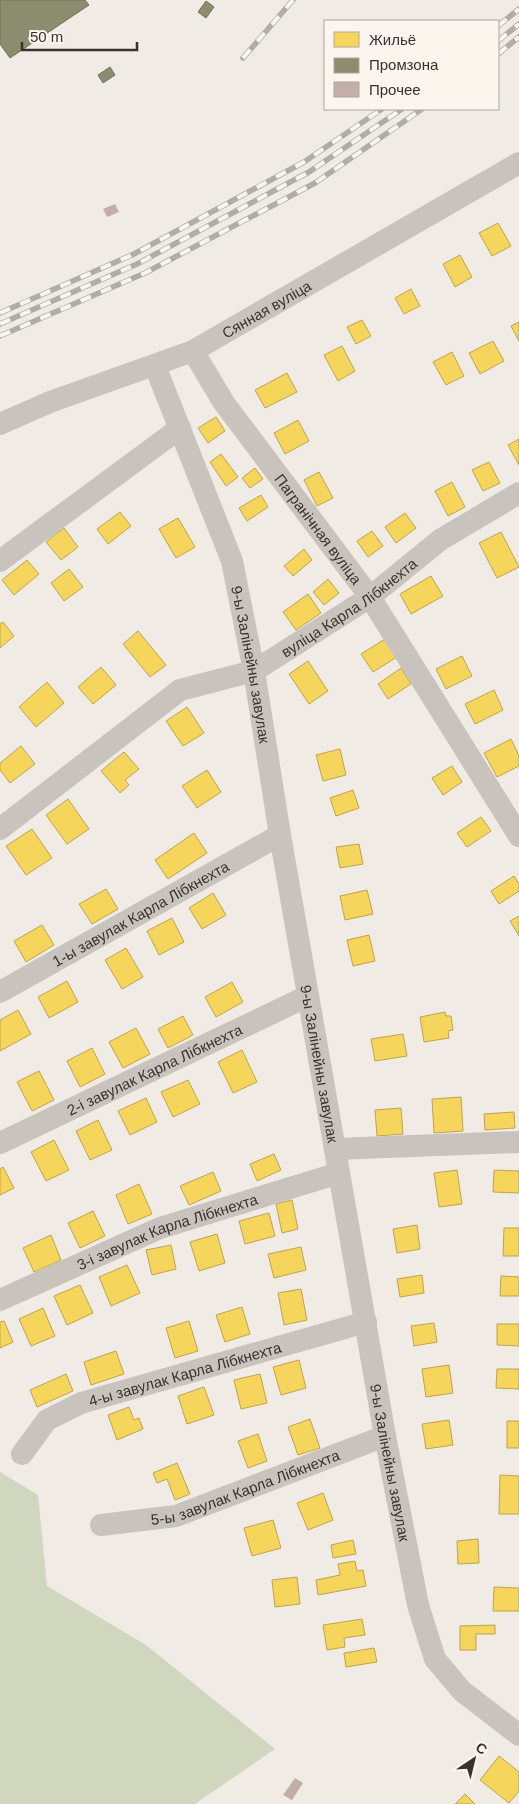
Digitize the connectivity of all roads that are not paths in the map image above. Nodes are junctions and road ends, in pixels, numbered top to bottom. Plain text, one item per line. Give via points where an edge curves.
1 (519, 163) edge
2 (193, 351) junction
3 (155, 366) junction
4 (0, 424) edge
5 (180, 428) junction
6 (519, 492) edge
7 (0, 561) edge
8 (370, 597) junction
9 (254, 671) junction
10 (516, 823) edge
11 (0, 829) edge
12 (280, 835) junction
13 (0, 992) edge
14 (308, 996) junction
15 (519, 1142) edge
16 (0, 1143) edge
17 (335, 1149) junction
18 (339, 1173) junction
19 (0, 1300) edge
20 (366, 1322) junction
21 (385, 1436) junction
22 (22, 1454) dead end
23 (100, 1525) dead end
24 (519, 1735) edge

1 - 2 street, Сянная вуліца
2 - 3 street, Сянная вуліца
2 - 8 street, Пагранічная вуліца via 224,403
3 - 4 street, Сянная вуліца via 50,402
3 - 5 street, 9-ы Залінейны завулак
5 - 7 street
5 - 9 street, 9-ы Залінейны завулак via 232,561
6 - 8 street, вуліца Карла Лібкнехта via 440,540
8 - 9 street, вуліца Карла Лібкнехта
8 - 10 street, Пагранічная вуліца
9 - 11 street, вуліца Карла Лібкнехта via 180,690
9 - 12 street, 9-ы Залінейны завулак
12 - 13 street, 1-ы завулак Карла Лібкнехта
12 - 14 street, 9-ы Залінейны завулак
14 - 16 street, 2-і завулак Карла Лібкнехта
14 - 17 street, 9-ы Залінейны завулак
15 - 17 street
17 - 18 street, 9-ы Залінейны завулак
18 - 19 street, 3-і завулак Карла Лібкнехта via 160,1228
18 - 20 street, 9-ы Залінейны завулак
20 - 21 street, 9-ы Залінейны завулак
20 - 22 street, 4-ы завулак Карла Лібкнехта via 81,1403 47,1420
21 - 23 street, 5-ы завулак Карла Лібкнехта via 176,1516
21 - 24 street, 9-ы Залінейны завулак via 418,1605 435,1659 462,1691

